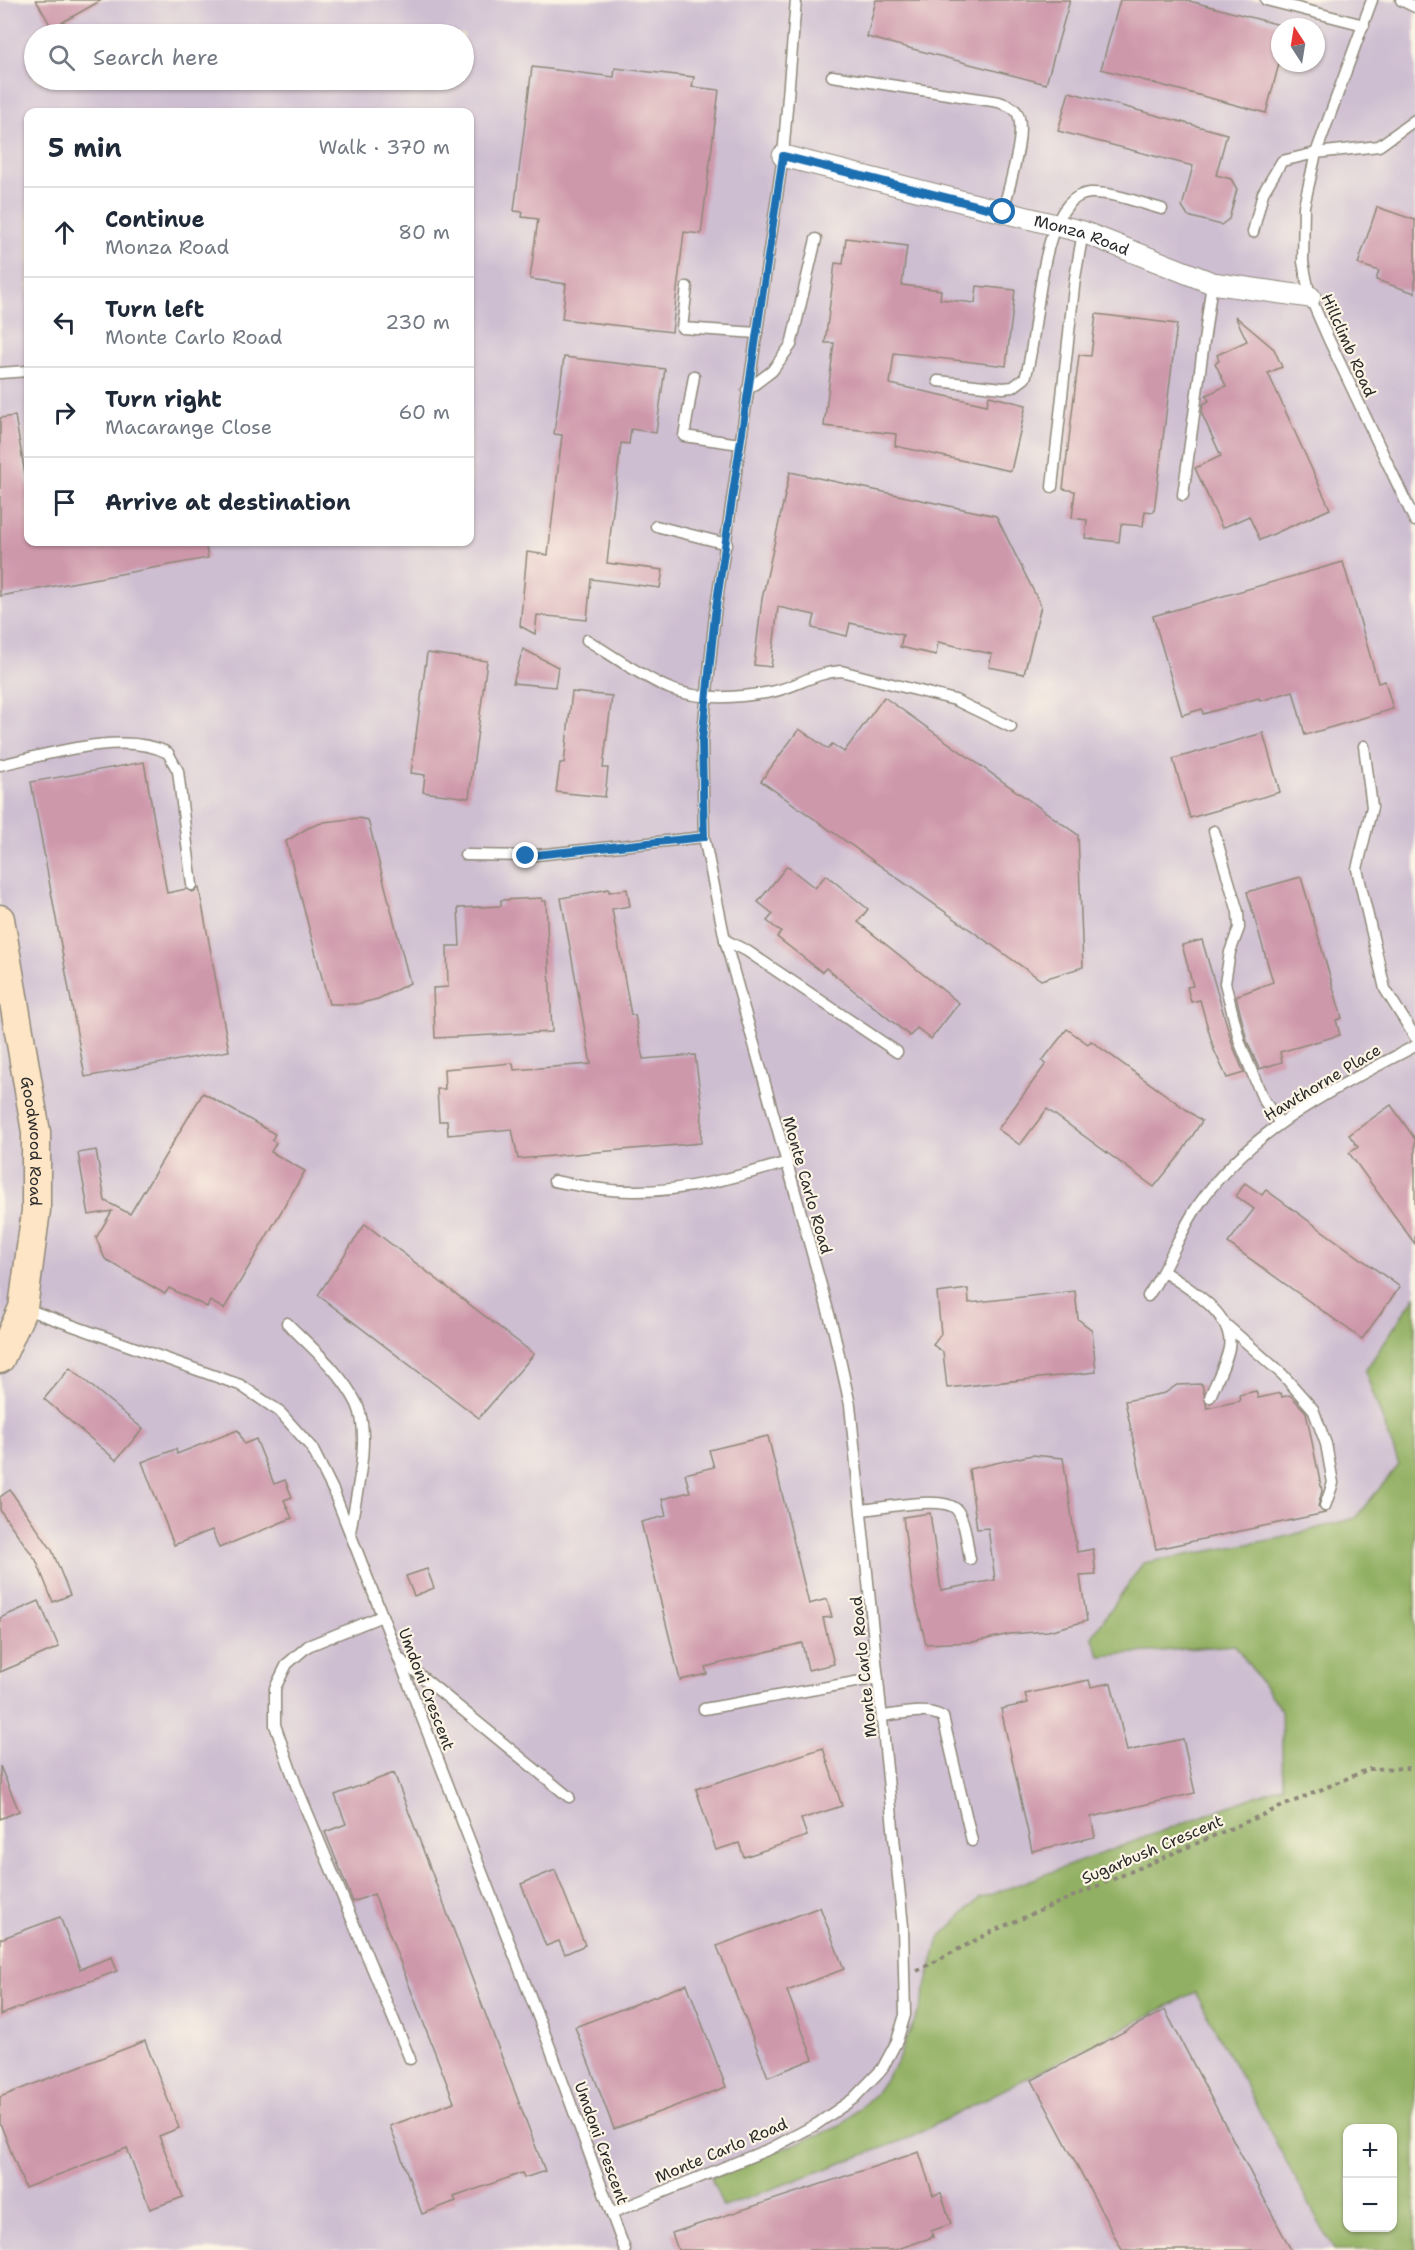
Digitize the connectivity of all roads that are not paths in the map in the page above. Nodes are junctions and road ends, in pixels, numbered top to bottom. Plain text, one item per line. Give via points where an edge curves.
1 (796, 0) edge
2 (1266, 0) edge
3 (1372, 0) edge
4 (1401, 0) edge
5 (1415, 7) edge
6 (1364, 26) junction
7 (832, 75) dead end
8 (1415, 120) edge
9 (1316, 153) junction
10 (783, 156) junction
11 (1162, 209) dead end
12 (1003, 212) junction
13 (1057, 226) junction
14 (1083, 232) junction
15 (1253, 232) dead end
16 (816, 239) dead end
17 (1212, 283) junction
18 (687, 287) dead end
19 (1310, 297) junction
20 (757, 333) junction
21 (24, 371) edge
22 (0, 372) edge
23 (694, 376) dead end
24 (938, 381) dead end
25 (747, 390) junction
26 (740, 444) junction
27 (1052, 487) dead end
28 (1183, 495) dead end
29 (1415, 521) edge
30 (656, 526) dead end
31 (726, 544) junction
32 (587, 640) dead end
33 (708, 697) junction
34 (1011, 727) dead end
35 (1364, 746) dead end
36 (0, 765) edge
37 (1214, 831) dead end
38 (704, 837) junction
39 (465, 855) dead end
40 (192, 885) dead end
41 (0, 919) edge
42 (725, 940) junction
43 (1415, 1038) edge
44 (1415, 1046) edge
45 (897, 1052) dead end
46 (1279, 1122) junction
47 (785, 1163) junction
48 (554, 1181) dead end
49 (1164, 1272) junction
50 (1148, 1296) dead end
51 (23, 1308) junction
52 (1223, 1322) junction
53 (287, 1323) dead end
54 (0, 1359) edge
55 (1210, 1396) dead end
56 (1325, 1506) dead end
57 (862, 1510) junction
58 (350, 1533) junction
59 (970, 1559) dead end
60 (382, 1616) junction
61 (399, 1658) junction
62 (878, 1678) junction
63 (704, 1709) dead end
64 (883, 1716) junction
65 (569, 1797) dead end
66 (972, 1841) dead end
67 (410, 2059) dead end
68 (611, 2213) junction
69 (625, 2250) edge

1 - 10 lane, Monte Carlo Road
2 - 6 lane
3 - 6 lane, Hillclimb Road
4 - 5 lane
6 - 9 lane, Hillclimb Road
7 - 12 lane via 999,102 1013,109 1019,117 1020,135
8 - 9 lane via 1379,146
9 - 15 lane via 1282,160 1263,193
9 - 19 lane, Hillclimb Road via 1304,206 1303,262
10 - 12 street, Monza Road
10 - 20 lane, Monte Carlo Road
11 - 13 lane via 1090,193 1072,199 1062,209
12 - 13 street, Monza Road
13 - 14 street, Monza Road
13 - 24 lane via 1044,267 1025,378 1017,385 1003,388
14 - 17 street, Monza Road
14 - 27 lane
16 - 25 lane via 791,345 772,370
17 - 19 street, Monza Road
17 - 28 lane
18 - 20 lane via 682,328
19 - 29 lane, Hillclimb Road
20 - 25 lane, Monte Carlo Road
21 - 22 lane
23 - 26 lane via 684,436
25 - 26 lane, Monte Carlo Road
26 - 31 lane, Monte Carlo Road
30 - 31 lane
31 - 33 lane, Monte Carlo Road
32 - 33 lane via 670,689
33 - 34 lane via 774,692 824,672 841,671 955,699
33 - 38 lane, Monte Carlo Road via 702,741
35 - 43 lane via 1372,807 1357,869 1385,989
36 - 40 lane via 102,746 141,744 168,753 178,771
37 - 46 lane via 1238,912 1239,928 1225,983 1240,1043 1263,1100
38 - 39 lane via 526,856
38 - 42 lane, Monte Carlo Road
41 - 51 street, Goodwood Road via 36,1132 36,1210
42 - 45 lane
42 - 47 lane, Monte Carlo Road
44 - 46 lane, Hawthorne Place
46 - 49 lane, Hawthorne Place via 1233,1161 1198,1205
47 - 48 lane via 662,1190 632,1191
47 - 57 lane, Monte Carlo Road via 834,1332 850,1405
49 - 50 lane, Hawthorne Place
49 - 52 lane via 1207,1301
51 - 54 street, Goodwood Road
51 - 58 lane, Umdoni Crescent via 208,1372 250,1391 279,1411 312,1448
52 - 55 lane via 1230,1346
52 - 56 lane via 1283,1375 1313,1409 1326,1444 1333,1483
53 - 58 lane via 333,1370 357,1405 362,1421 363,1443
57 - 59 lane via 921,1503 951,1505 959,1512
57 - 62 lane, Monte Carlo Road
58 - 60 lane, Umdoni Crescent
60 - 61 lane, Umdoni Crescent
60 - 67 lane via 308,1646 287,1664 275,1688 275,1725 296,1785
61 - 65 lane
61 - 68 lane, Umdoni Crescent
62 - 63 lane
62 - 64 lane, Monte Carlo Road
64 - 66 lane via 917,1712 943,1717
64 - 68 lane, Monte Carlo Road via 906,1977 905,2015 882,2070 853,2099 772,2148
68 - 69 lane, Umdoni Crescent

